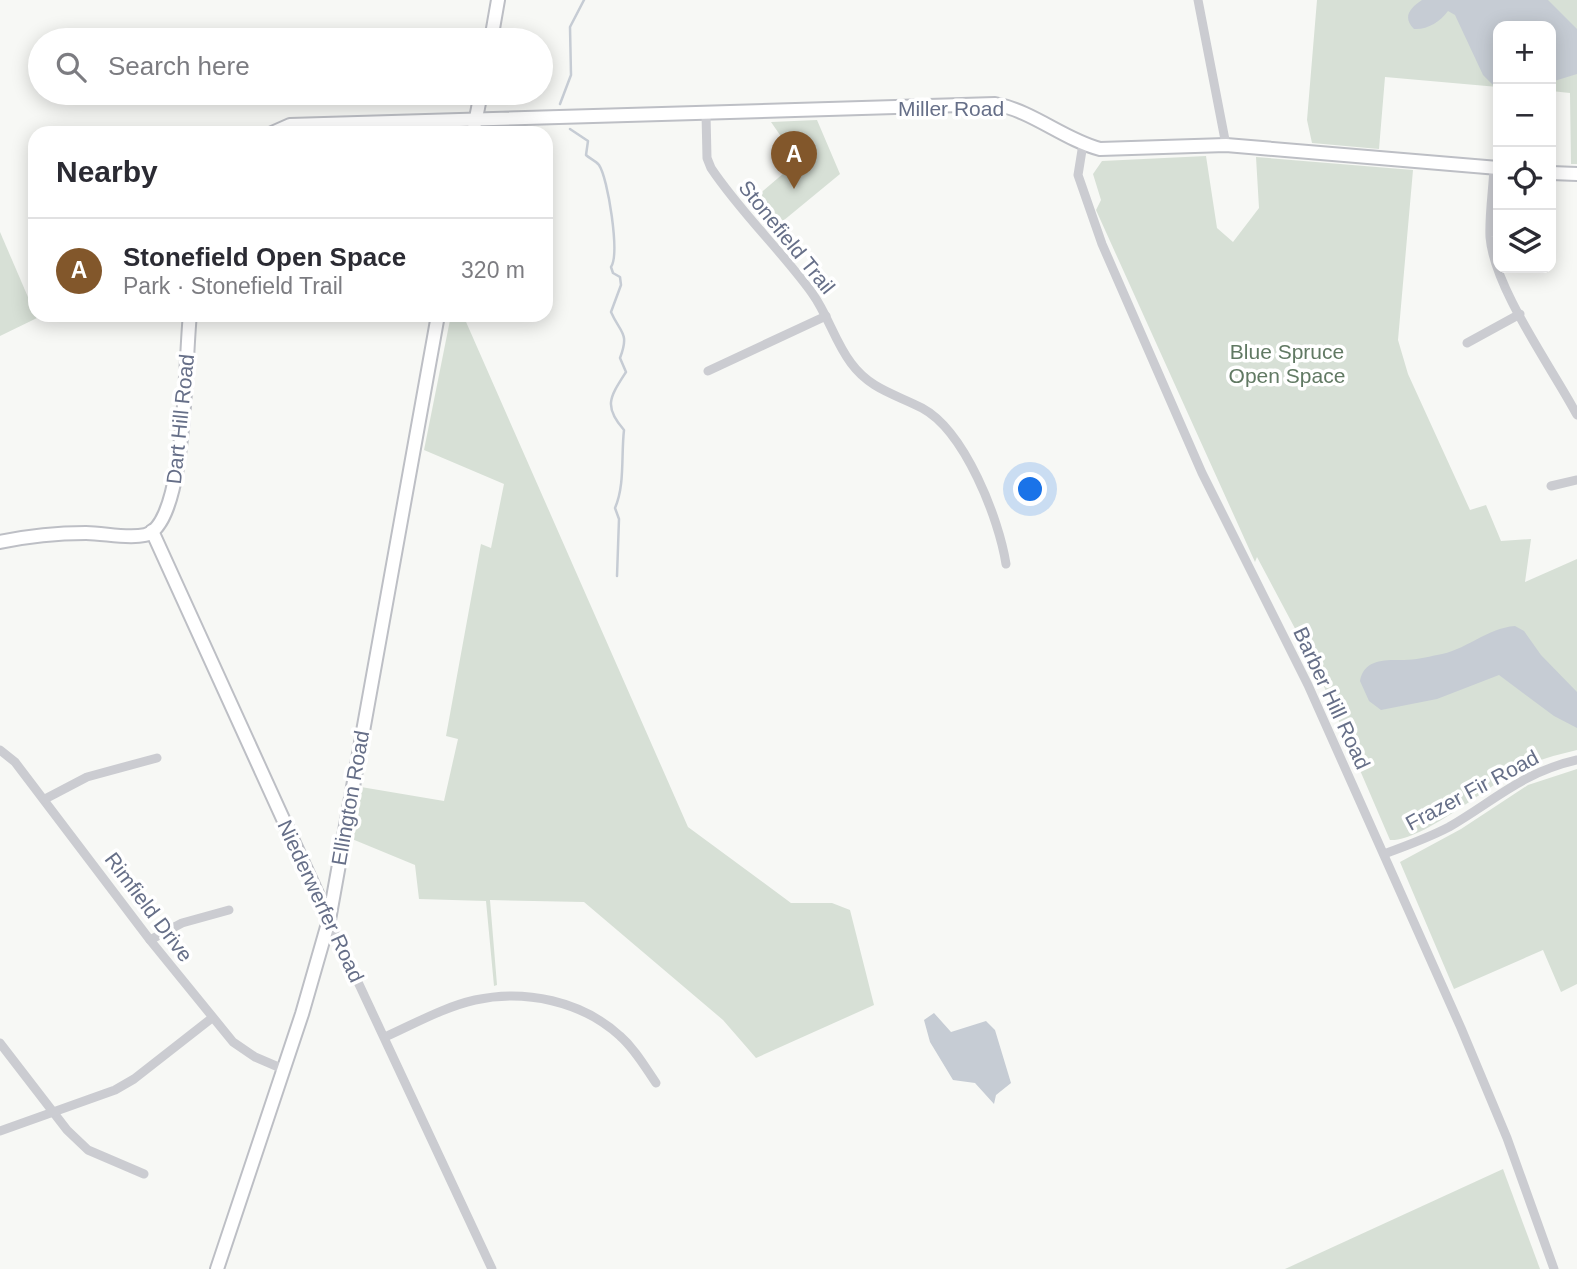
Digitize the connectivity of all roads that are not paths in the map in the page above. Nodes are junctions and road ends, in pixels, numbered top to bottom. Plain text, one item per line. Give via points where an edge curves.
1 (498, 0) edge
2 (1198, 0) edge
3 (493, 28) edge
4 (479, 105) edge
5 (706, 114) junction
6 (476, 118) junction
7 (288, 126) edge
8 (474, 126) edge
9 (1083, 144) junction
10 (1226, 145) junction
11 (1493, 168) edge
12 (1556, 173) edge
13 (1577, 174) edge
14 (1493, 202) edge
15 (1520, 314) junction
16 (826, 316) junction
17 (189, 322) edge
18 (437, 322) edge
19 (1467, 343) dead end
20 (708, 371) dead end
21 (1577, 415) edge
22 (1577, 480) edge
23 (1550, 486) dead end
24 (152, 531) junction
25 (0, 542) edge
26 (1006, 564) dead end
27 (0, 750) edge
28 (157, 758) dead end
29 (1577, 760) edge
30 (45, 799) junction
31 (1384, 854) junction
32 (229, 910) dead end
33 (329, 920) junction
34 (150, 940) junction
35 (212, 1018) junction
36 (386, 1037) junction
37 (0, 1043) edge
38 (283, 1069) junction
39 (656, 1083) dead end
40 (53, 1112) junction
41 (0, 1130) edge
42 (144, 1174) dead end
43 (217, 1269) edge
44 (492, 1269) edge
45 (1554, 1269) edge

1 - 3 street
2 - 10 street
4 - 6 street
5 - 6 street, Miller Road
5 - 9 street, Miller Road via 995,104 1030,115
5 - 16 street, Stonefield Trail via 711,168
6 - 7 street
6 - 8 street
9 - 10 street, Miller Road via 1118,150
9 - 31 street, Barber Hill Road via 1078,175 1102,244 1202,473 1308,685
10 - 11 street, Miller Road
12 - 13 street
14 - 15 street via 1490,237 1494,255
15 - 19 street
15 - 21 street
16 - 20 street
16 - 26 street, Stonefield Trail via 850,363 873,386 924,409 945,426 960,447 1001,536
17 - 24 street, Dart Hill Road via 171,501 163,521
18 - 33 street, Ellington Road
22 - 23 street
24 - 25 street via 146,535 46,535
24 - 33 street, Niederwerfer Road
27 - 30 street, Rimfield Drive
28 - 30 street via 87,777
29 - 31 street, Frazer Fir Road via 1532,774 1447,828
30 - 34 street, Rimfield Drive
31 - 45 street, Barber Hill Road via 1494,1107
32 - 34 street via 182,923
33 - 36 street, Niederwerfer Road
33 - 38 street, Ellington Road
34 - 35 street, Rimfield Drive
35 - 38 street, Rimfield Drive via 233,1042
35 - 40 street via 134,1079
36 - 39 street via 472,1001 532,996 601,1021 635,1052
36 - 44 street, Niederwerfer Road
37 - 40 street
38 - 43 street, Ellington Road
40 - 41 street
40 - 42 street via 88,1150

